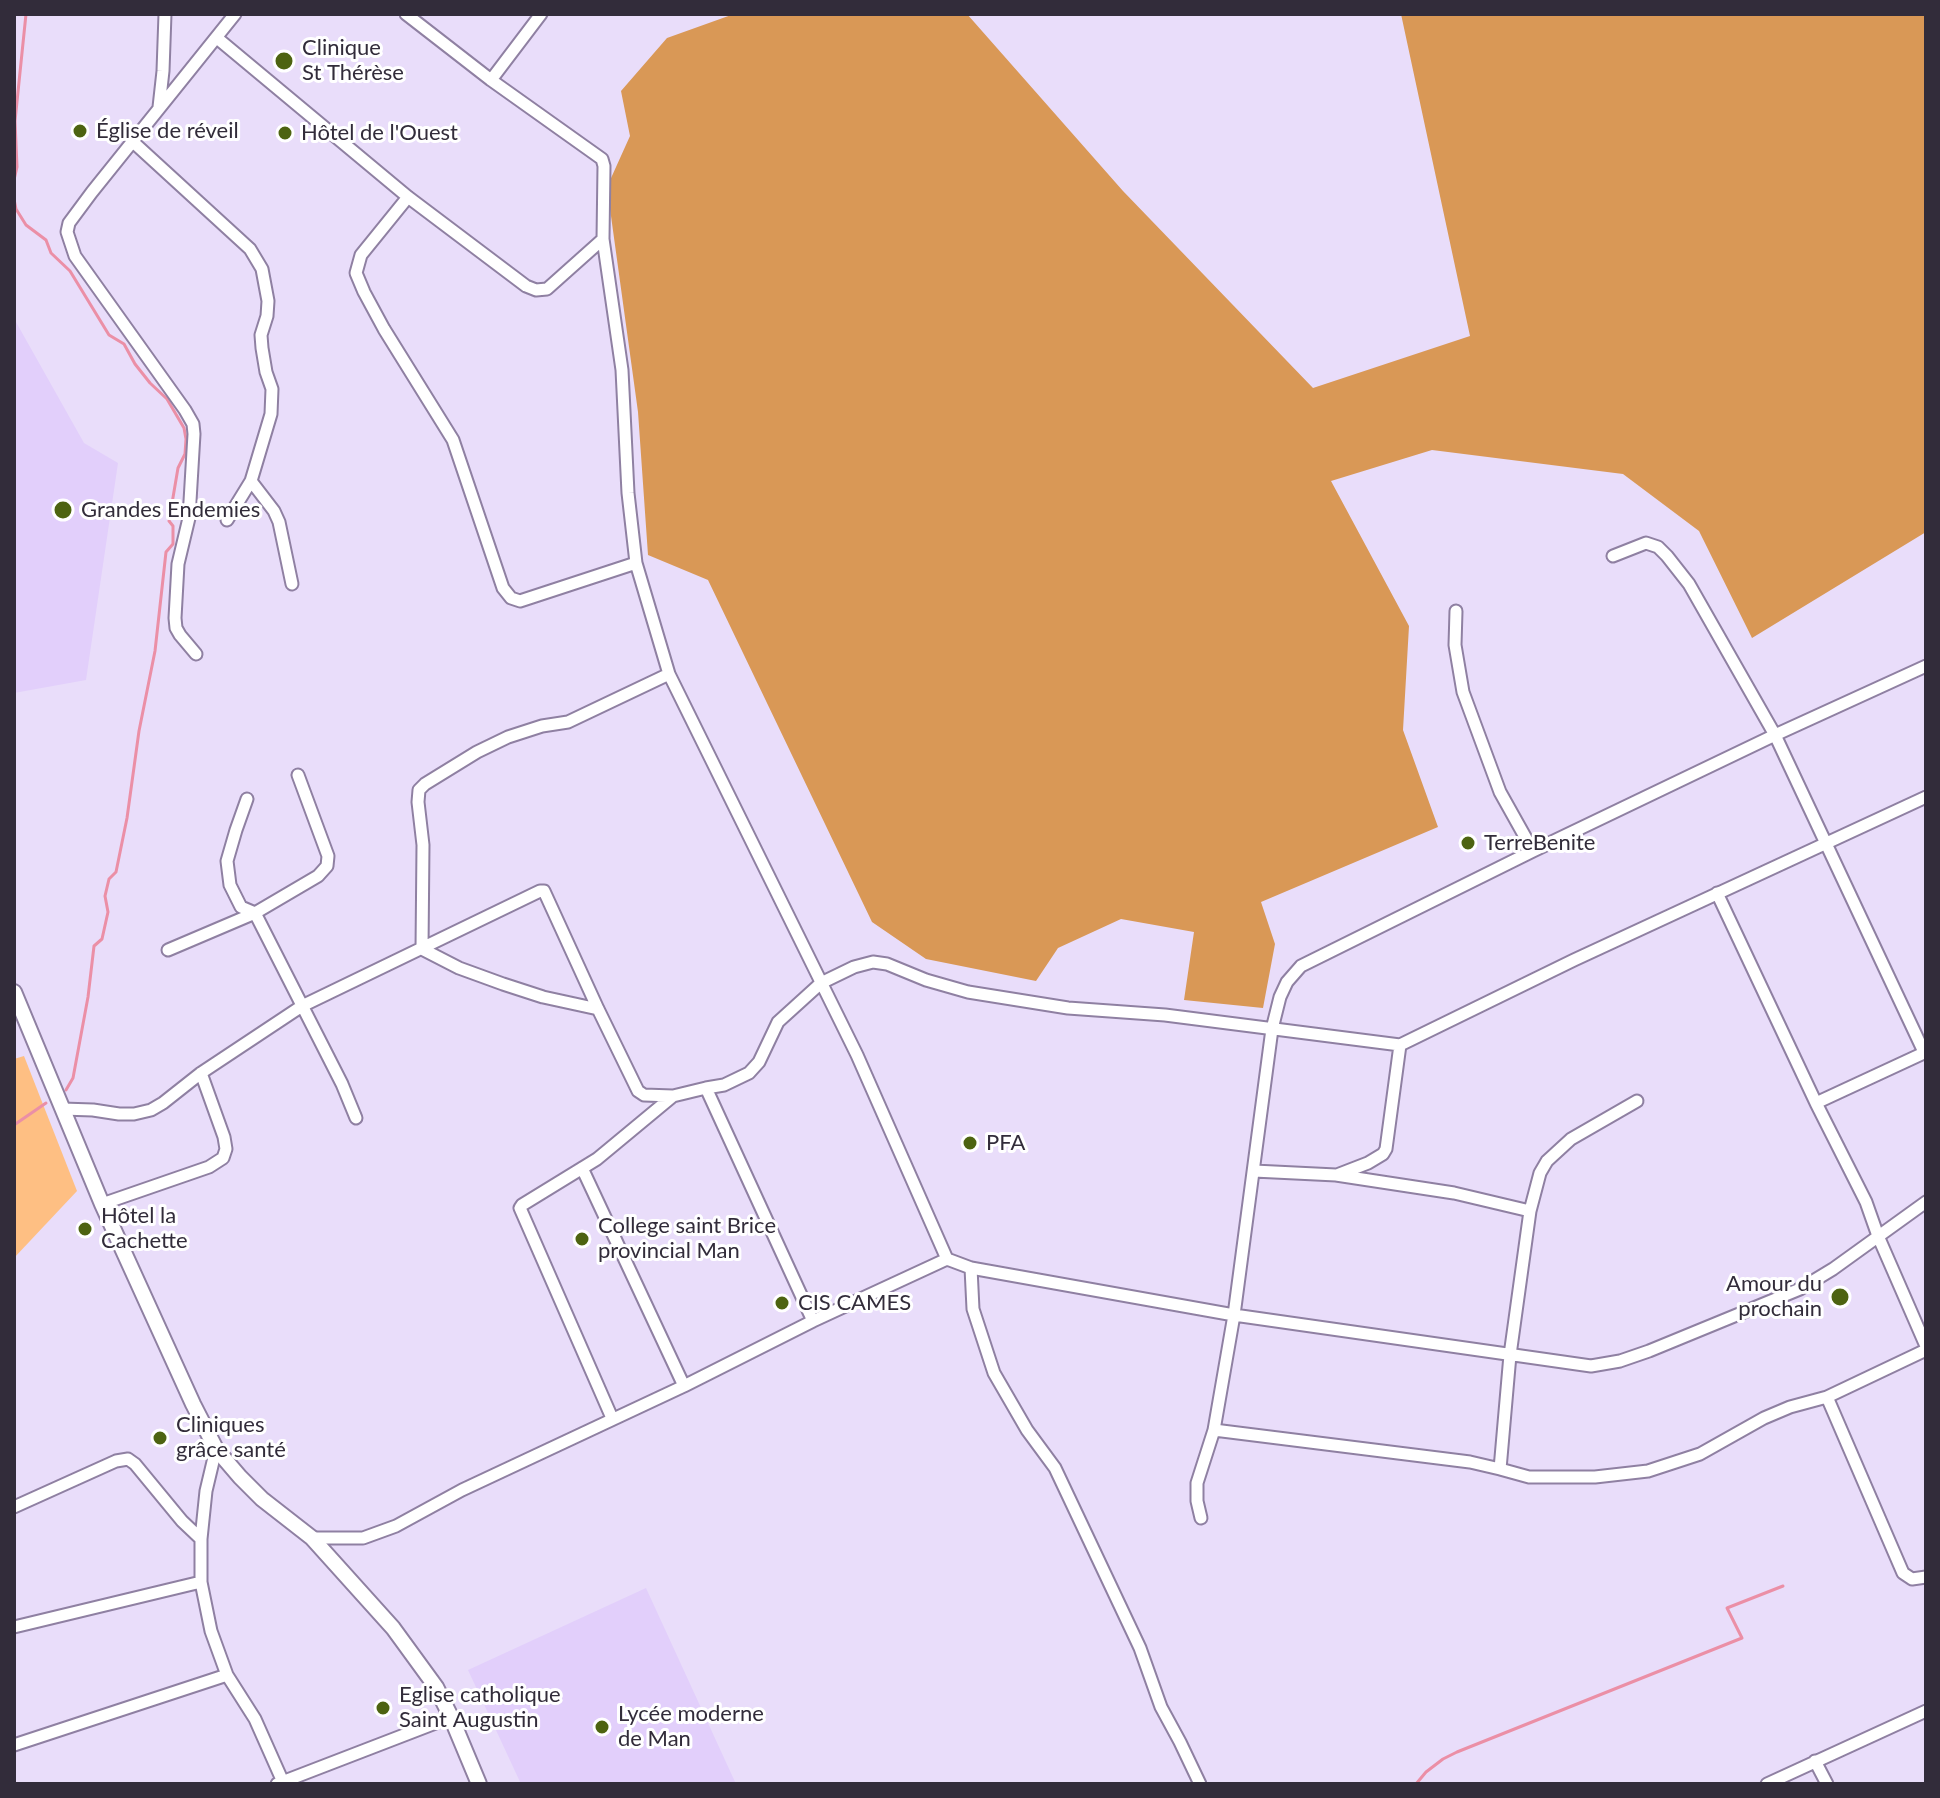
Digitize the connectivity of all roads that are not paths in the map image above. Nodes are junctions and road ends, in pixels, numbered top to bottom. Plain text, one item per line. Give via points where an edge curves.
1 (165, 14) edge
2 (235, 14) edge
3 (406, 14) edge
4 (541, 14) edge
5 (217, 38) junction
6 (491, 80) junction
7 (159, 108) junction
8 (132, 141) junction
9 (408, 197) junction
10 (603, 239) junction
11 (251, 481) junction
12 (227, 520) dead end
13 (1613, 556) dead end
14 (636, 563) junction
15 (292, 584) dead end
16 (1456, 611) dead end
17 (196, 654) dead end
18 (1926, 666) edge
19 (669, 674) junction
20 (1775, 735) junction
21 (298, 775) dead end
22 (1926, 797) edge
23 (247, 799) dead end
24 (1826, 844) junction
25 (1533, 851) junction
26 (1717, 893) junction
27 (255, 913) junction
28 (422, 949) junction
29 (168, 950) dead end
30 (821, 983) junction
31 (14, 992) edge
32 (302, 1006) junction
33 (598, 1009) junction
34 (1272, 1029) junction
35 (1400, 1045) junction
36 (1925, 1052) edge
37 (201, 1073) junction
38 (706, 1088) junction
39 (673, 1096) junction
40 (1637, 1101) dead end
41 (1816, 1103) junction
42 (62, 1109) junction
43 (356, 1118) dead end
44 (582, 1168) junction
45 (1254, 1171) junction
46 (1336, 1175) junction
47 (1926, 1202) edge
48 (102, 1204) junction
49 (1530, 1211) junction
50 (1878, 1236) junction
51 (947, 1259) junction
52 (971, 1268) junction
53 (1234, 1315) junction
54 (813, 1321) junction
55 (1926, 1348) edge
56 (1510, 1355) junction
57 (684, 1386) junction
58 (1827, 1397) junction
59 (612, 1418) junction
60 (1214, 1430) junction
61 (216, 1449) junction
62 (1500, 1469) junction
63 (14, 1507) edge
64 (1201, 1518) dead end
65 (312, 1538) junction
66 (201, 1539) junction
67 (1926, 1577) edge
68 (201, 1582) junction
69 (14, 1627) edge
70 (227, 1675) junction
71 (1926, 1711) edge
72 (451, 1717) junction
73 (14, 1745) edge
74 (1815, 1761) junction
75 (280, 1783) edge
76 (479, 1784) edge
77 (1200, 1784) edge
78 (1767, 1784) edge
79 (1827, 1784) edge

1 - 7 street
2 - 5 street
3 - 6 street
4 - 6 street
5 - 7 street
5 - 9 street
6 - 10 street via 602,159
7 - 8 street
8 - 11 street via 250,249 262,269 268,301 261,335 272,402
8 - 17 street via 67,232 75,256 193,424 189,518 178,564 175,618 180,635
9 - 10 street via 536,290 547,289
9 - 14 street via 361,255 356,273 453,440 503,588 520,601
10 - 14 street via 622,370
11 - 12 street
11 - 15 street via 279,522
13 - 20 street via 1646,543 1667,556 1689,584
14 - 19 street
16 - 25 street via 1463,692 1500,792
18 - 20 street
19 - 28 street via 568,722 508,737 419,790
19 - 30 street
20 - 24 street
20 - 25 street
21 - 27 street via 327,866
22 - 24 street
23 - 27 street via 227,861 230,885 241,907
24 - 26 street
24 - 36 street
25 - 34 street via 1301,966 1280,997
26 - 35 street
26 - 41 street
27 - 29 street
27 - 32 street
28 - 32 street
28 - 33 street via 503,984
28 - 33 street via 544,891
30 - 34 street via 873,962 968,992
30 - 38 street via 778,1022 749,1073
30 - 51 street
31 - 42 main road
32 - 37 street
32 - 43 street
33 - 39 street via 638,1091
34 - 35 street
34 - 45 street
35 - 46 street via 1386,1149 1368,1163
36 - 41 street
37 - 42 street via 143,1112
37 - 48 street via 224,1137 223,1158
38 - 39 street
38 - 54 street
39 - 44 street
40 - 49 street via 1558,1149 1540,1173
41 - 50 street
42 - 48 main road
44 - 57 street
44 - 59 street via 522,1205 521,1211
45 - 46 street
45 - 53 street
46 - 49 street
47 - 50 street
48 - 61 main road
49 - 56 street
50 - 55 street
50 - 56 street via 1800,1289 1620,1361 1591,1366
51 - 52 street
51 - 54 street
52 - 53 street
52 - 77 street via 973,1309 994,1373 1055,1468
53 - 56 street
53 - 60 street
54 - 57 street
55 - 58 street
56 - 62 street
57 - 59 street
58 - 62 street via 1790,1407 1700,1454 1648,1471 1529,1477
58 - 67 street via 1903,1573 1912,1579
59 - 65 street via 396,1526 363,1538
60 - 62 street
60 - 64 street via 1197,1483
61 - 65 main road via 262,1499
61 - 66 street
63 - 66 street via 128,1459
65 - 72 main road via 393,1628
66 - 68 street
68 - 69 street
68 - 70 street
70 - 73 street
70 - 75 street via 255,1719
71 - 74 street
72 - 75 street
72 - 76 main road
74 - 78 street
74 - 79 street

